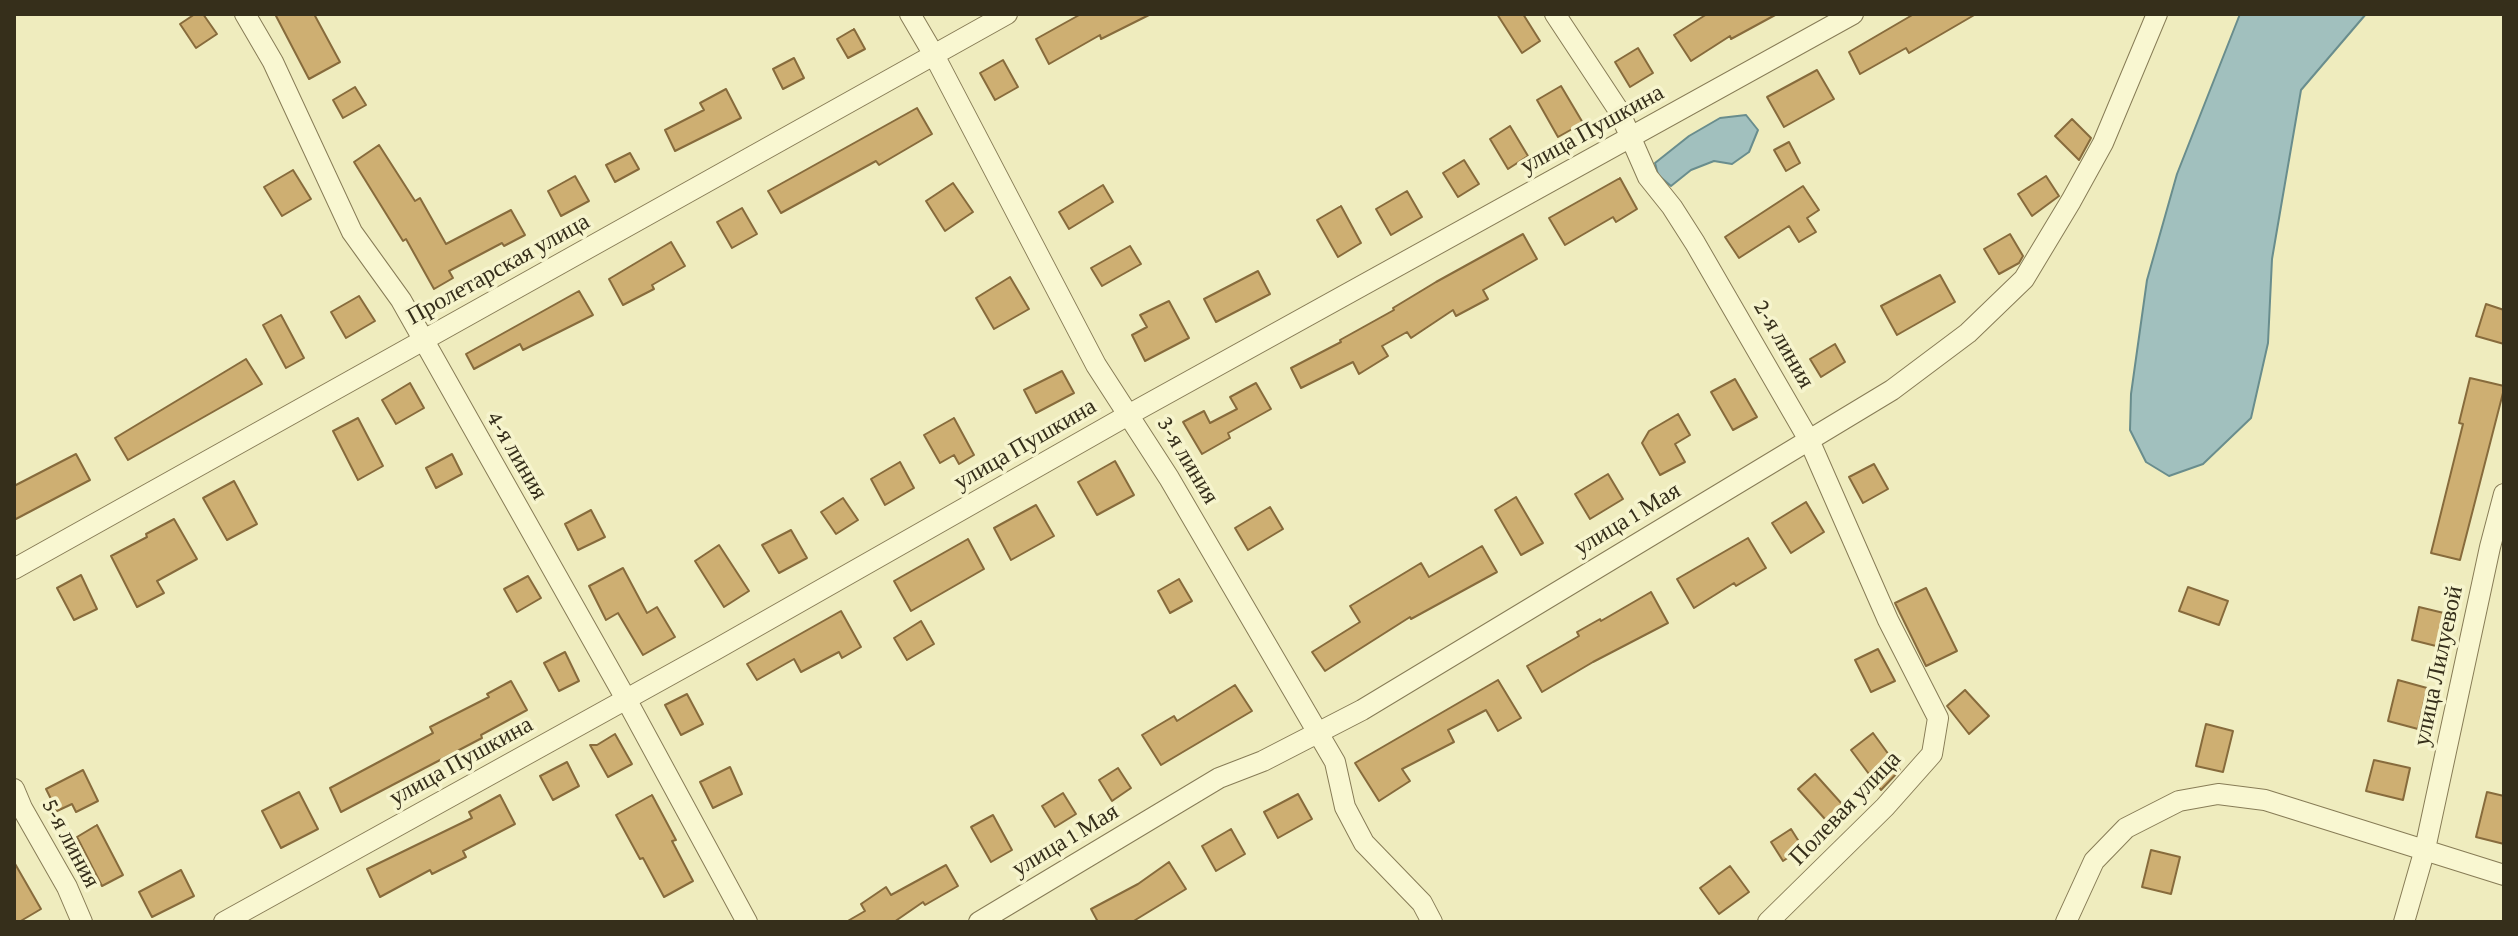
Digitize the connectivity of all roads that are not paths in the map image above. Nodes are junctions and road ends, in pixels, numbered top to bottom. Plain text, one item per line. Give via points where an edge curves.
1 (245, 14) edge
2 (910, 14) edge
3 (1007, 14) edge
4 (1555, 14) edge
5 (1853, 14) edge
6 (2157, 14) edge
7 (934, 55) junction
8 (1629, 138) junction
9 (422, 341) junction
10 (1130, 414) junction
11 (1809, 440) junction
12 (2504, 494) edge
13 (14, 569) edge
14 (626, 699) junction
15 (1938, 718) joint
16 (1317, 731) junction
17 (14, 789) edge
18 (2425, 849) junction
19 (2504, 875) edge
20 (82, 922) edge
21 (224, 922) edge
22 (747, 922) edge
23 (979, 922) edge
24 (1432, 922) edge
25 (1768, 922) edge
26 (2066, 922) edge
27 (2404, 922) edge

1 - 9 street, 4-я линия via 352,232 401,300
2 - 7 street, 3-я линия
3 - 7 street, Пролетарская улица
4 - 8 street, 2-я линия via 1619,111
5 - 8 street, улица Пушкина
6 - 11 street, улица 1 Мая via 2103,143 2024,279 1968,333 1892,390
7 - 9 street, Пролетарская улица
7 - 10 street, 3-я линия via 1096,365
8 - 10 street, улица Пушкина
8 - 11 street, 2-я линия
9 - 13 street, Пролетарская улица
9 - 14 street, 4-я линия
10 - 14 street, улица Пушкина
10 - 16 street, 3-я линия
11 - 15 street, 2-я линия via 1888,620
11 - 16 street, улица 1 Мая via 1362,710
12 - 18 street, улица Лилуевой
14 - 21 street, улица Пушкина
14 - 22 street, 4-я линия
15 - 25 street, Полевая улица via 1932,754
16 - 23 street, улица 1 Мая via 1219,778
16 - 24 street, 3-я линия via 1335,762 1345,807 1364,843 1422,903
17 - 20 street, 5-я линия
18 - 19 street
18 - 26 street via 2265,800 2218,794 2179,801 2126,828 2094,861
18 - 27 street, улица Лилуевой

